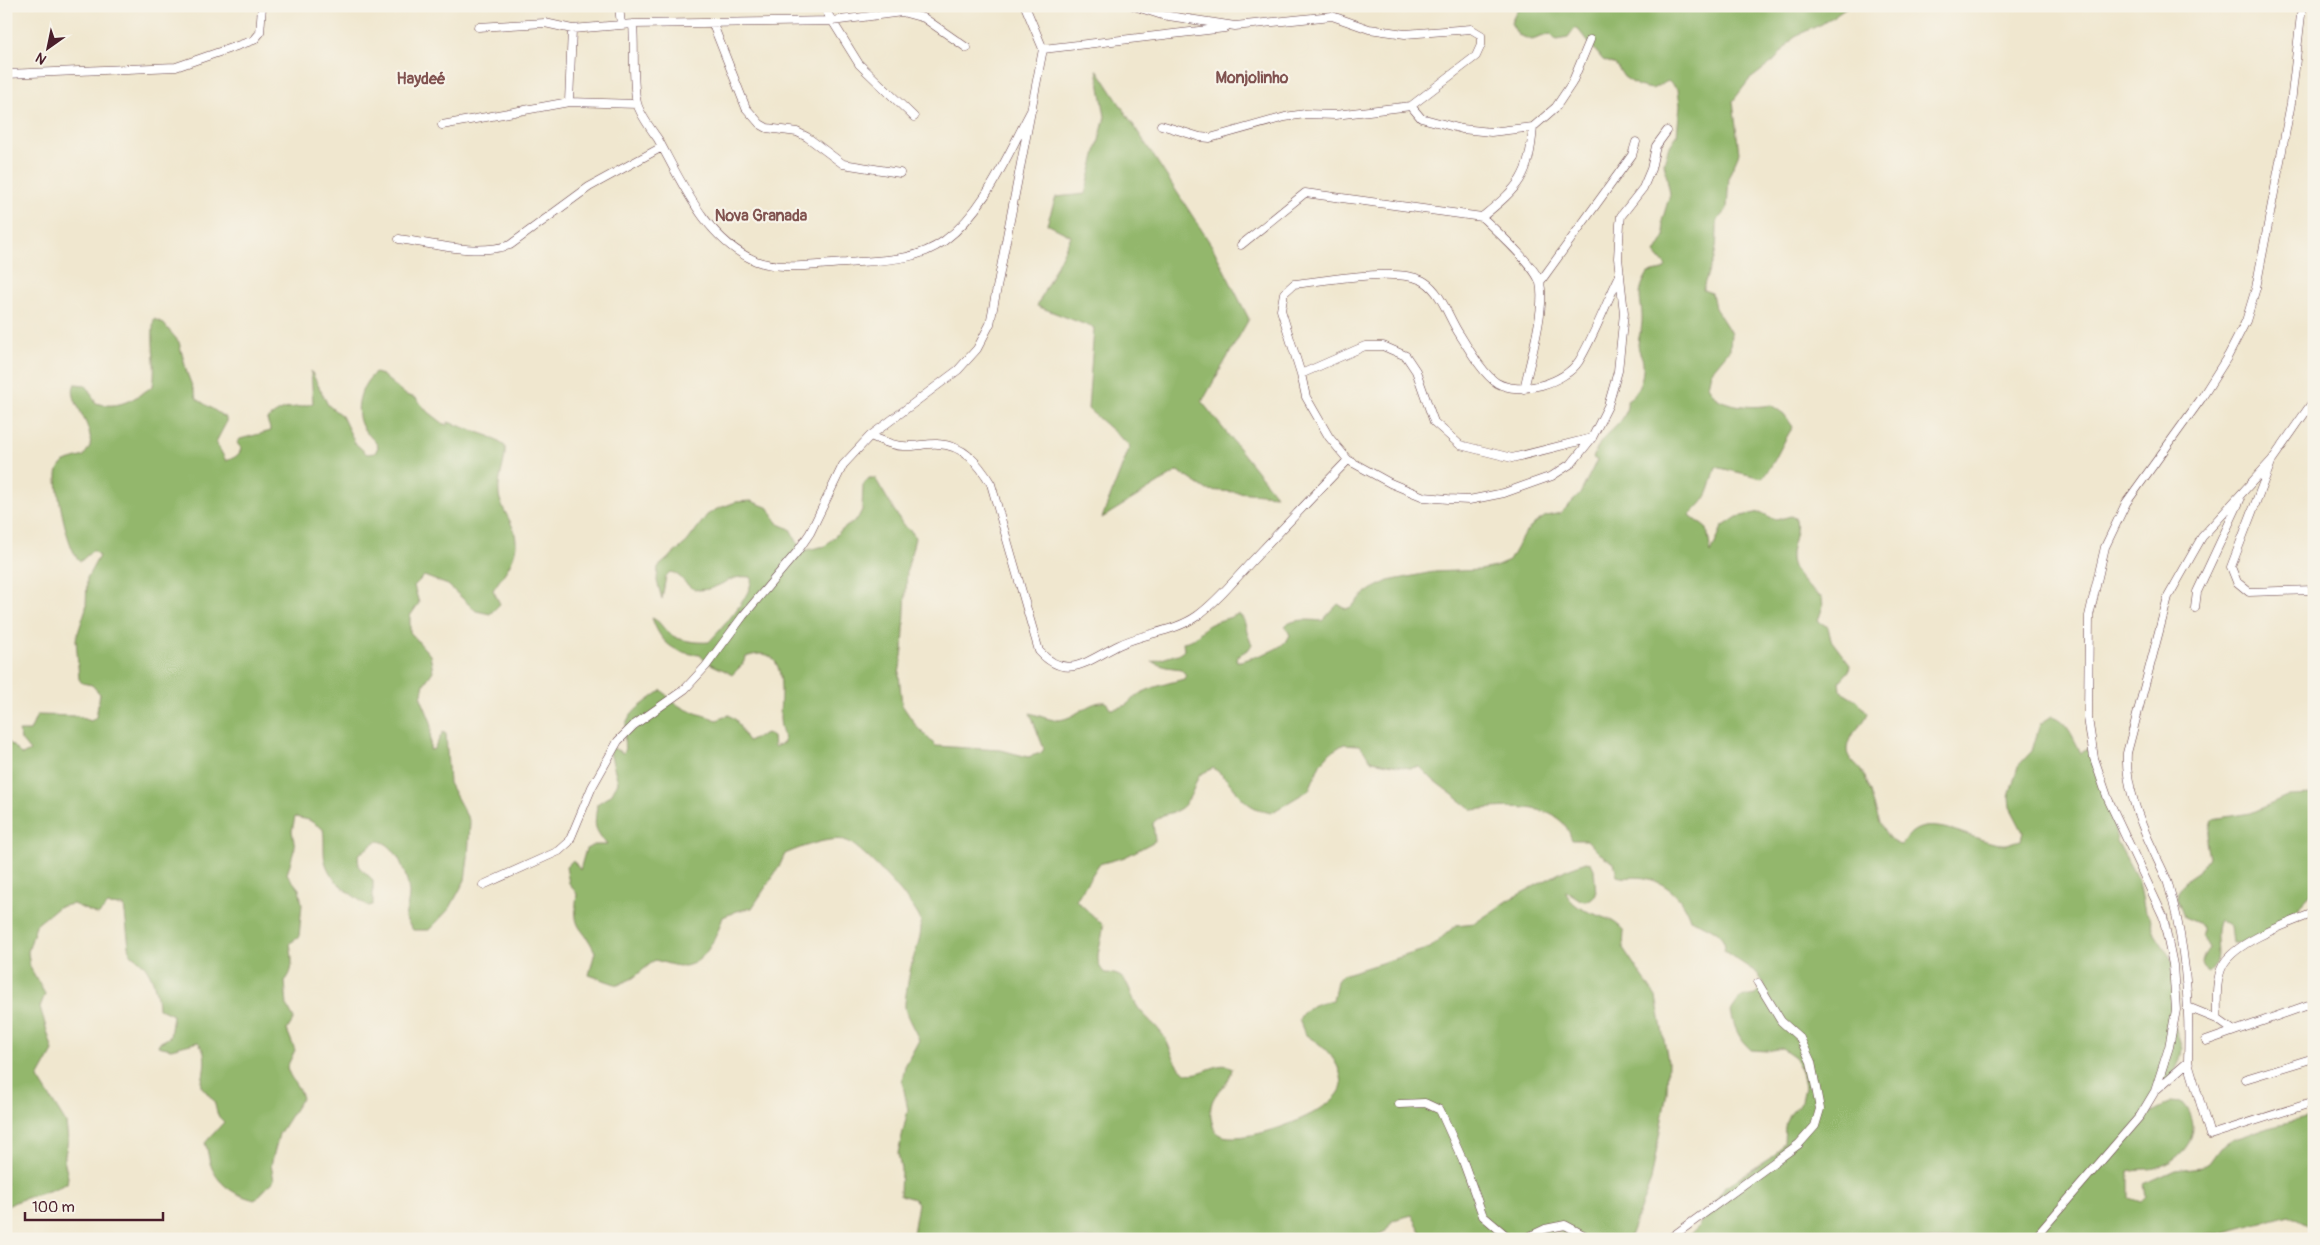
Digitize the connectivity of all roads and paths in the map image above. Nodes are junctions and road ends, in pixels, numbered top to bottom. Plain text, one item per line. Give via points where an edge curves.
1 (262, 6) edge
2 (619, 6) edge
3 (823, 6) edge
4 (1026, 6) edge
5 (1134, 6) edge
6 (2302, 6) edge
7 (832, 20) junction
8 (712, 22) junction
9 (633, 24) junction
10 (621, 25) junction
11 (478, 26) dead end
12 (1235, 26) junction
13 (572, 29) junction
14 (1590, 40) dead end
15 (967, 48) dead end
16 (1043, 49) junction
17 (6, 74) edge
18 (569, 102) junction
19 (638, 104) junction
20 (1411, 106) junction
21 (1032, 109) junction
22 (914, 117) dead end
23 (442, 124) dead end
24 (1161, 125) dead end
25 (1533, 127) junction
26 (1666, 132) dead end
27 (1636, 142) dead end
28 (662, 147) junction
29 (900, 173) dead end
30 (1482, 217) junction
31 (400, 239) dead end
32 (1241, 245) dead end
33 (1620, 275) junction
34 (1540, 282) junction
35 (1302, 374) junction
36 (1524, 389) junction
37 (2314, 400) edge
38 (870, 436) junction
39 (1592, 438) junction
40 (1348, 460) junction
41 (2272, 460) junction
42 (2244, 491) junction
43 (2314, 590) edge
44 (2195, 608) dead end
45 (483, 885) dead end
46 (2314, 913) edge
47 (1758, 983) dead end
48 (2314, 1003) edge
49 (2190, 1008) junction
50 (2217, 1019) junction
51 (2234, 1031) junction
52 (2206, 1041) dead end
53 (2314, 1058) edge
54 (2188, 1062) junction
55 (2245, 1079) dead end
56 (2155, 1091) junction
57 (2314, 1102) edge
58 (1399, 1104) dead end
59 (1591, 1239) edge
60 (1669, 1239) edge
61 (2034, 1239) edge

1 - 17 street via 260,33 254,40 184,65
2 - 10 street
3 - 7 street
4 - 16 street
5 - 12 street via 1162,15
6 - 56 street via 2289,112 2256,288 2246,320 2201,399 2126,503 2105,547 2089,616 2088,718 2094,758 2108,799 2163,916 2173,965 2176,1010 2169,1047
7 - 8 street
7 - 15 street via 888,13 914,14 933,23
7 - 22 street via 859,64
8 - 9 street
8 - 29 street via 746,108 760,124 797,132 843,164
9 - 10 street
9 - 19 street
10 - 13 street
11 - 13 street via 545,23
12 - 16 street
12 - 20 street via 1332,16 1369,30 1405,34 1471,29 1481,35 1476,56
13 - 18 street
14 - 25 street via 1567,91 1556,107
16 - 21 street
18 - 19 street
18 - 23 street
19 - 28 street
20 - 24 street via 1335,116 1306,114 1285,117 1210,138 1200,138
20 - 25 street via 1421,118 1462,129 1491,132
21 - 28 street via 983,197 958,228 929,250 896,260 800,265 757,261 734,248 702,217
21 - 38 street via 996,298 985,336 958,370
25 - 30 street via 1530,160 1517,185
26 - 33 street via 1656,146 1643,188 1621,216
27 - 34 street via 1632,155
28 - 31 street via 588,187 510,245 496,250
30 - 32 street via 1305,193
30 - 34 street via 1532,268
33 - 36 street via 1578,362 1557,380
33 - 39 street via 1624,313 1618,371 1608,406
34 - 36 street via 1541,304
35 - 36 street via 1281,310 1284,293 1294,284 1388,274 1412,276 1436,290 1450,321 1479,364 1497,383
35 - 39 street via 1366,346 1383,346 1406,356 1416,371 1434,422 1460,445 1512,458
35 - 40 street via 1306,396 1329,437
37 - 41 street
38 - 40 street via 904,446 952,446 962,450 977,464 992,484 1039,651 1050,663 1061,667 1074,667 1133,638 1166,631 1197,616
38 - 45 street via 843,465 798,552 743,616 706,666 685,689 618,740 592,787 570,842 559,851
39 - 40 street via 1572,463 1552,476 1504,493 1469,500 1424,497 1385,481
41 - 42 street
41 - 43 street via 2232,567 2237,582 2249,592
42 - 44 street via 2200,584
42 - 49 street via 2202,537 2168,597 2127,753 2126,768 2142,828 2169,886 2186,959
46 - 50 street via 2239,948 2230,956 2223,966 2218,985
47 - 60 street via 1781,1021 1800,1038 1811,1062 1820,1109 1815,1126 1799,1144
48 - 51 street
49 - 50 street
49 - 54 street
50 - 51 street
51 - 52 street
53 - 55 street
54 - 56 street
54 - 57 street via 2210,1135
56 - 61 street via 2140,1116
58 - 59 street via 1425,1103 1440,1110 1464,1161 1483,1216 1509,1238 1526,1238 1564,1225

